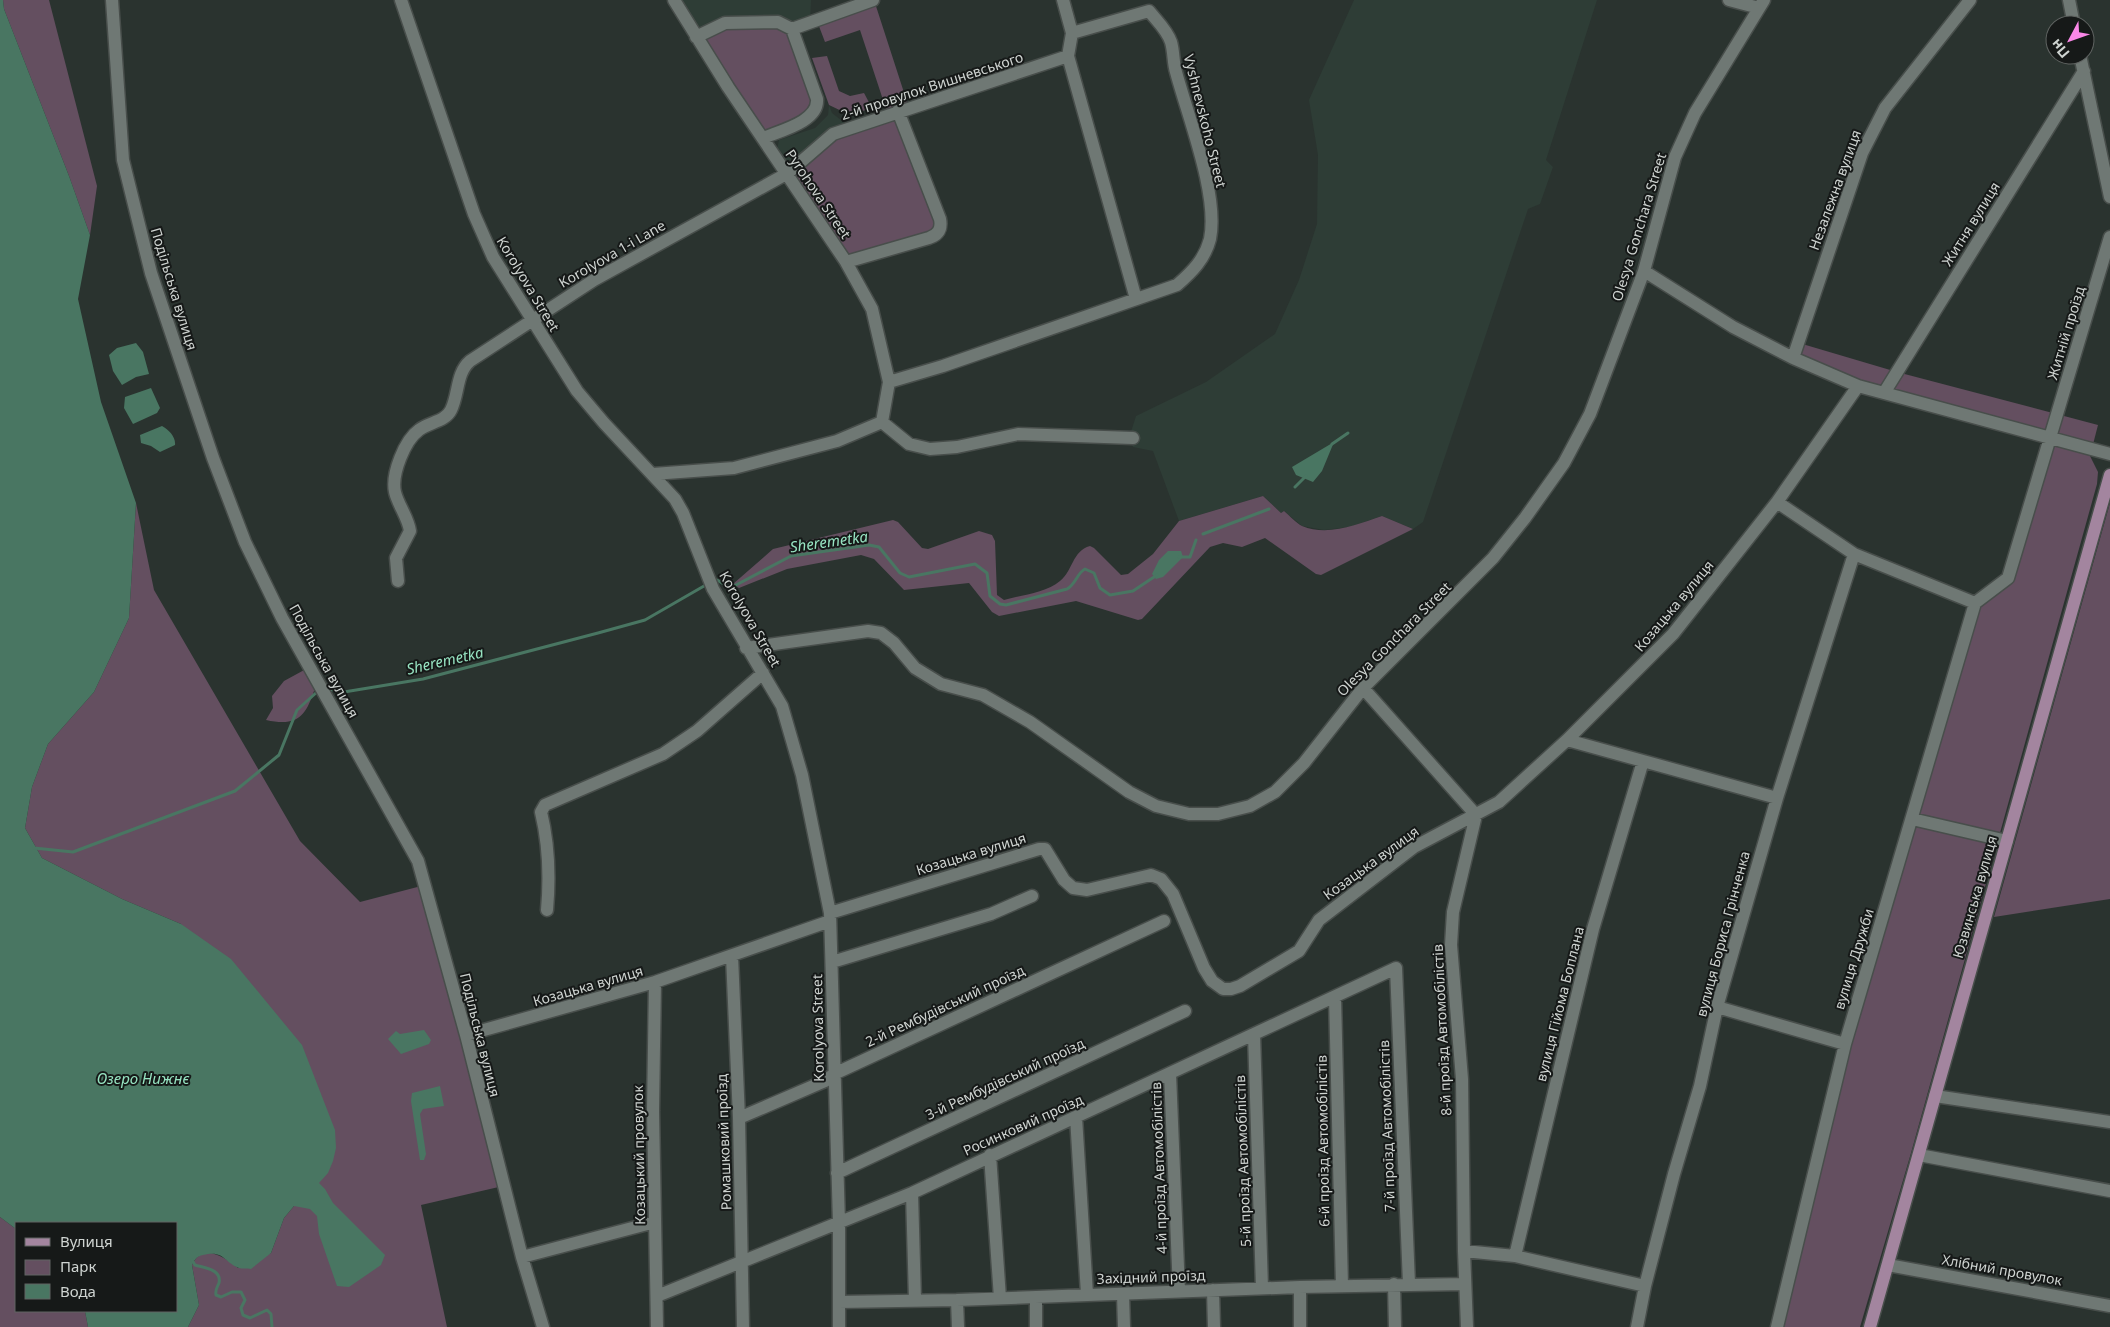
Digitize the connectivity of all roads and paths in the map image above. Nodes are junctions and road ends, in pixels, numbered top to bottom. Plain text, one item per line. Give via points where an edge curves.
1 (112, 0) edge
2 (400, 0) edge
3 (674, 0) edge
4 (873, 0) edge
5 (1063, 0) edge
6 (1729, 0) edge
7 (1970, 0) edge
8 (2069, 0) edge
9 (1762, 4) edge
10 (1151, 6) edge
11 (2072, 15) edge
12 (792, 29) junction
13 (1072, 34) junction
14 (696, 37) junction
15 (1068, 56) junction
16 (2082, 65) edge
17 (2084, 71) junction
18 (898, 111) junction
19 (763, 138) junction
20 (788, 173) junction
21 (2110, 197) edge
22 (2110, 237) edge
23 (846, 262) junction
24 (1644, 271) junction
25 (1136, 299) junction
26 (531, 321) junction
27 (1793, 358) junction
28 (889, 382) junction
29 (1858, 386) junction
30 (1884, 393) junction
31 (882, 422) junction
32 (1133, 438) dead end
33 (2050, 438) junction
34 (2110, 454) edge
35 (653, 474) junction
36 (2110, 475) edge
37 (1777, 502) junction
38 (1854, 554) junction
39 (398, 580) dead end
40 (1975, 603) junction
41 (746, 648) junction
42 (763, 673) junction
43 (1363, 688) junction
44 (1567, 740) junction
45 (1643, 761) junction
46 (1777, 798) junction
47 (1476, 815) junction
48 (1912, 819) junction
49 (2006, 841) junction
50 (1032, 896) dead end
51 (547, 910) dead end
52 (830, 917) junction
53 (1164, 921) dead end
54 (732, 956) junction
55 (832, 962) junction
56 (1396, 968) joint
57 (655, 982) junction
58 (1335, 997) junction
59 (1717, 1007) junction
60 (1185, 1011) dead end
61 (1254, 1034) junction
62 (466, 1035) junction
63 (1844, 1044) junction
64 (834, 1074) junction
65 (1170, 1074) junction
66 (1935, 1096) junction
67 (1076, 1117) junction
68 (739, 1118) junction
69 (2110, 1122) edge
70 (990, 1155) junction
71 (1919, 1155) junction
72 (837, 1173) junction
73 (2110, 1191) edge
74 (912, 1192) junction
75 (655, 1222) junction
76 (839, 1223) junction
77 (1464, 1251) junction
78 (1515, 1256) junction
79 (522, 1257) junction
80 (742, 1262) junction
81 (1888, 1265) junction
82 (1394, 1284) junction
83 (1409, 1284) junction
84 (1465, 1284) junction
85 (1342, 1286) junction
86 (1645, 1286) junction
87 (1300, 1287) junction
88 (1262, 1288) junction
89 (1213, 1290) junction
90 (1179, 1291) junction
91 (1087, 1294) junction
92 (1124, 1294) junction
93 (657, 1296) junction
94 (1036, 1297) junction
95 (1000, 1298) junction
96 (915, 1300) junction
97 (957, 1300) junction
98 (839, 1302) junction
99 (2110, 1306) edge
100 (543, 1327) edge
101 (657, 1327) edge
102 (743, 1327) edge
103 (839, 1327) edge
104 (958, 1327) edge
105 (1036, 1327) edge
106 (1124, 1327) edge
107 (1214, 1327) edge
108 (1300, 1327) edge
109 (1395, 1327) edge
110 (1467, 1327) edge
111 (1637, 1327) edge
112 (1777, 1327) edge
113 (1870, 1327) edge

1 - 62 street, Подільська вулиця via 123,160 151,273 213,458 245,542 282,618 418,861
2 - 26 street, Korolyova Street via 481,234
3 - 14 street, Pyrohova Street
4 - 12 street
5 - 13 street
6 - 9 street
7 - 27 street, Незалежна вулиця via 1885,108 1873,128
8 - 11 street
9 - 24 street, Olesya Gonchara Street via 1695,113 1675,157
10 - 13 street, Vyshnevskoho Street
10 - 25 street, Vyshnevskoho Street via 1171,42 1175,71 1192,120 1211,207 1211,226 1204,256 1193,270 1177,285
12 - 14 street via 778,22 725,23
12 - 19 street via 817,99 816,108 805,120
13 - 15 street
14 - 19 street, Pyrohova Street
15 - 18 street, 2-й провулок Вишневського
15 - 25 street
16 - 17 street
17 - 21 street
17 - 30 street, Житня вулиця
18 - 20 street, 2-й провулок Вишневського via 833,134
18 - 23 street via 941,227 929,238
19 - 20 street, Pyrohova Street
20 - 23 street, Pyrohova Street
20 - 26 street, Korolyova 1-i Lane via 594,280
22 - 33 street, Житній проїзд
23 - 28 street, Pyrohova Street via 874,314
24 - 27 street via 1733,327
24 - 43 street, Olesya Gonchara Street via 1590,414 1564,463 1483,569
25 - 28 street, Vyshnevskoho Street
26 - 35 street, Korolyova Street via 578,391
26 - 39 street, Korolyova 1-i Lane via 466,364 448,414 420,429 407,446 394,487 410,531 396,558
27 - 29 street
28 - 31 street, Pyrohova Street
29 - 30 street
29 - 37 street, Козацька вулиця
30 - 33 street
31 - 32 street via 909,444 930,449 957,447 1018,434
31 - 35 street via 828,443 734,468
33 - 34 street
33 - 40 street, Житній проїзд via 2008,578
35 - 41 street, Korolyova Street via 679,506 713,589
36 - 49 main road, Юзвинська вулиця
37 - 38 street
37 - 44 street, Козацька вулиця via 1673,634
38 - 40 street
38 - 46 street, вулиця Бориса Грінченка
40 - 48 street, вулиця Дружби
41 - 42 street, Korolyova Street
41 - 43 street, Olesya Gonchara Street via 868,631 881,632 915,668 942,684 983,695 1030,722 1142,799 1172,811 1203,815 1236,811 1275,792 1304,762
42 - 51 street via 697,731 662,754 545,805 542,812 550,875
42 - 52 street, Korolyova Street via 777,695 794,742
43 - 47 street
44 - 45 street
44 - 47 street, Козацька вулиця via 1504,798
45 - 46 street
45 - 78 street, вулиця Гійома Боплана via 1593,929
46 - 59 street, вулиця Бориса Грінченка
47 - 52 street, Козацька вулиця via 1406,852 1322,916 1299,951 1231,989 1219,987 1208,975 1174,894 1162,879 1151,875 1087,890 1074,888 1064,880 1045,849
47 - 77 street, 8-й проїзд Автомобілістів via 1453,912 1451,945 1462,1079
48 - 49 street
48 - 63 street, вулиця Дружби
49 - 66 main road, Юзвинська вулиця
50 - 55 street via 991,914
52 - 54 street, Козацька вулиця
52 - 55 street, Korolyova Street
53 - 64 street, 2-й Рембудівський проїзд
54 - 57 street, Козацька вулиця
54 - 68 street, Ромашковий проїзд
55 - 64 street, Korolyova Street
56 - 58 street, Росинковий проїзд
56 - 83 street, 7-й проїзд Автомобілістів
57 - 62 street, Козацька вулиця
57 - 75 street, Козацький провулок
58 - 61 street, Росинковий проїзд
58 - 85 street, 6-й проїзд Автомобілістів
59 - 63 street
59 - 86 street, вулиця Бориса Грінченка via 1700,1086
60 - 72 street, 3-й Рембудівський проїзд
61 - 65 street, Росинковий проїзд
61 - 88 street, 5-й проїзд Автомобілістів
62 - 79 street, Подільська вулиця
63 - 112 street, вулиця Дружби
64 - 68 street, 2-й Рембудівський проїзд via 825,1081
64 - 72 street, Korolyova Street
65 - 67 street, Росинковий проїзд
65 - 90 street, 4-й проїзд Автомобілістів
66 - 69 street
66 - 71 main road, Юзвинська вулиця
67 - 70 street, Росинковий проїзд
67 - 91 street
68 - 80 street, Ромашковий проїзд
70 - 74 street, Росинковий проїзд
70 - 95 street
71 - 73 street
71 - 81 main road, Юзвинська вулиця
72 - 76 street, Korolyova Street
74 - 76 street, Росинковий проїзд
74 - 96 street
75 - 79 street
75 - 93 street, Козацький провулок
76 - 80 street, Росинковий проїзд
76 - 98 street, Korolyova Street
77 - 78 street
77 - 84 street, 8-й проїзд Автомобілістів
78 - 86 street
79 - 100 street, Подільська вулиця
80 - 93 street, Росинковий проїзд
80 - 102 street, Ромашковий проїзд
81 - 99 street, Хлібний провулок
81 - 113 main road, Юзвинська вулиця
82 - 83 street, Західний проїзд
82 - 85 street, Західний проїзд
82 - 109 street
83 - 84 street, Західний проїзд
84 - 110 street, 8-й проїзд Автомобілістів
85 - 87 street, Західний проїзд
86 - 111 street, вулиця Бориса Грінченка
87 - 88 street, Західний проїзд
87 - 108 street
88 - 89 street, Західний проїзд
89 - 90 street, Західний проїзд
89 - 107 street
90 - 92 street, Західний проїзд
91 - 92 street, Західний проїзд
91 - 94 street, Західний проїзд
92 - 106 street
93 - 101 street, Козацький провулок
94 - 95 street, Західний проїзд
94 - 105 street
95 - 97 street, Західний проїзд
96 - 97 street, Західний проїзд
96 - 98 street, Західний проїзд
97 - 104 street
98 - 103 street, Korolyova Street

